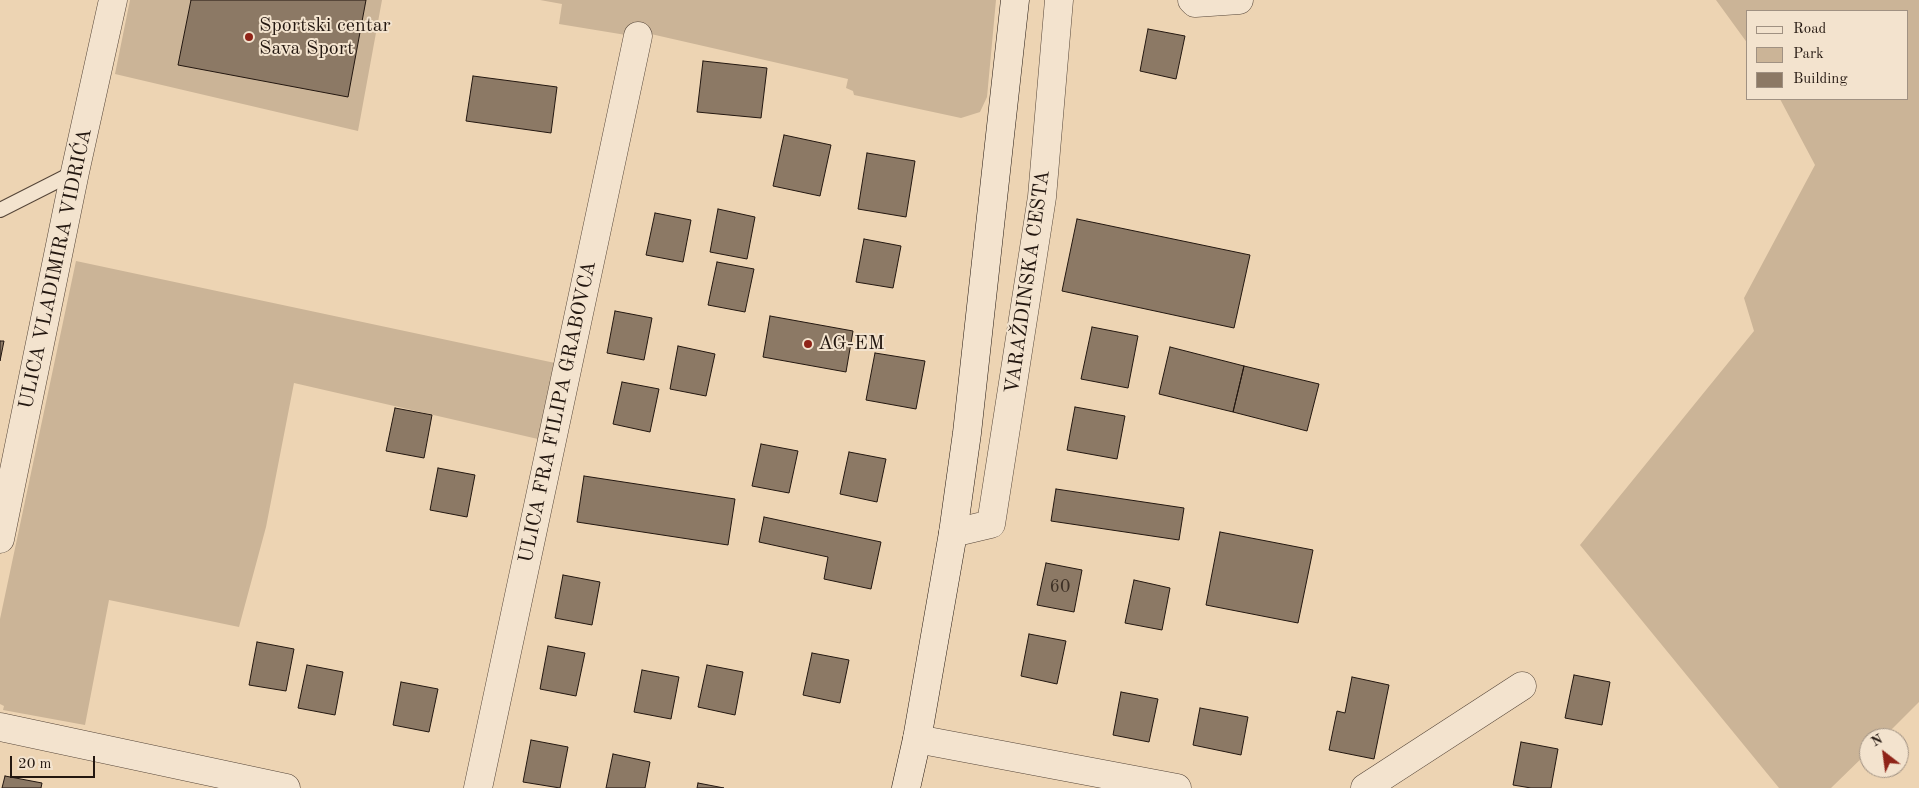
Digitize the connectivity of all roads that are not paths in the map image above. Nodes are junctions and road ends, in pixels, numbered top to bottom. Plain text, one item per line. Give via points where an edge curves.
1 (113, 0) edge
2 (1015, 0) edge
3 (1059, 0) edge
4 (1192, 0) edge
5 (1239, 0) edge
6 (638, 36) dead end
7 (75, 172) junction
8 (0, 210) edge
9 (953, 533) junction
10 (0, 539) edge
11 (1522, 686) dead end
12 (0, 727) edge
13 (917, 739) junction
14 (286, 788) edge
15 (478, 788) edge
16 (906, 788) edge
17 (1177, 788) edge
18 (1364, 788) edge

1 - 7 street, ULICA VLADIMIRA VIDRIĆA
2 - 9 street, VARAŽDINSKA CESTA
3 - 9 street, VARAŽDINSKA CESTA via 1042,197 992,524
4 - 5 street via 1195,3
6 - 15 street, ULICA FRA FILIPA GRABOVCA
7 - 8 lane
7 - 10 street, ULICA VLADIMIRA VIDRIĆA
9 - 13 street, VARAŽDINSKA CESTA
11 - 18 street
12 - 14 street
13 - 16 street, VARAŽDINSKA CESTA
13 - 17 street

